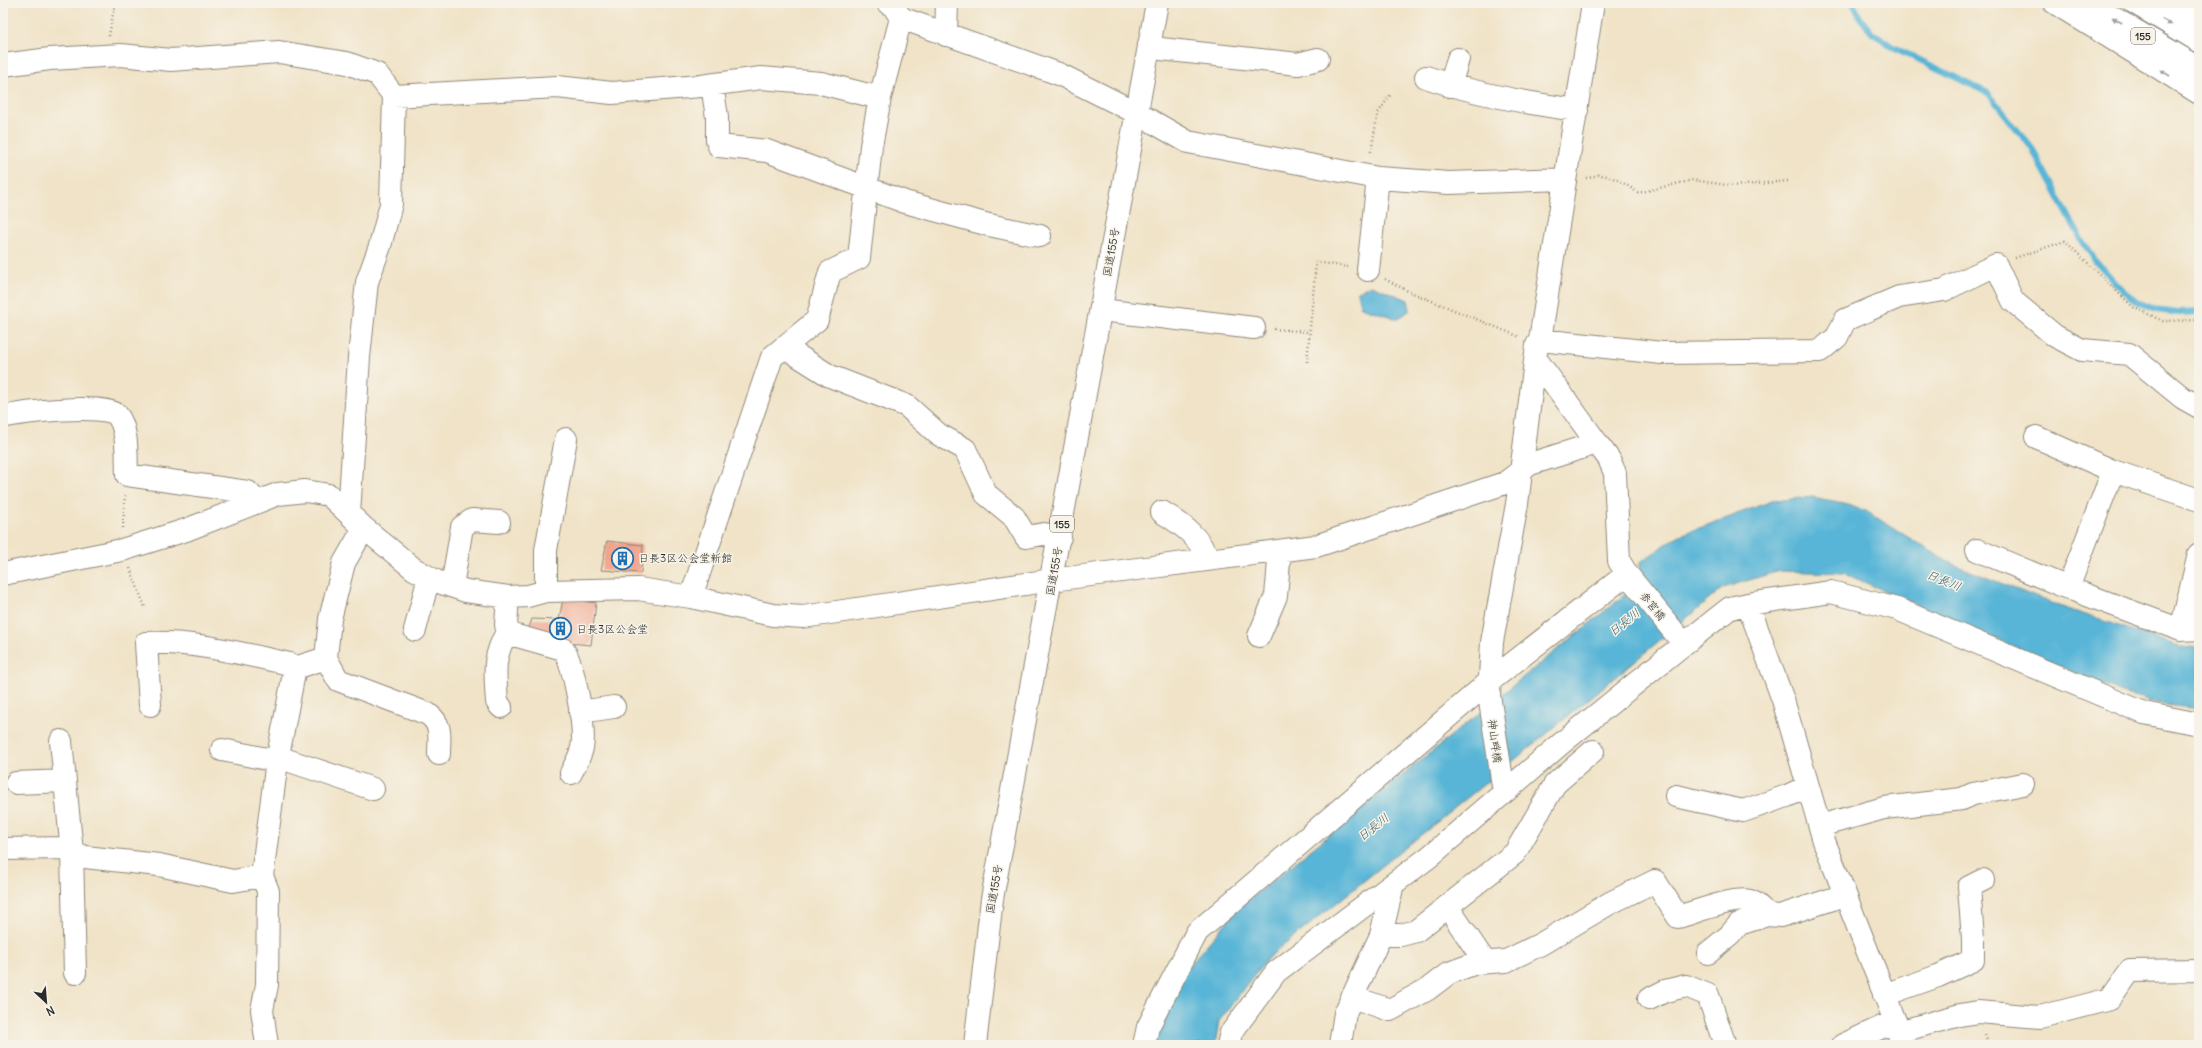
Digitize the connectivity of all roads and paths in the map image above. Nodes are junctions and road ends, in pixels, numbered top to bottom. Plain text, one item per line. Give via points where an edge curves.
1 (115, 3) edge
2 (947, 3) edge
3 (1157, 3) edge
4 (1593, 3) edge
5 (2054, 3) edge
6 (2088, 3) edge
7 (2135, 3) edge
8 (2165, 3) edge
9 (895, 10) edge
10 (2199, 22) edge
11 (946, 35) junction
12 (2199, 41) edge
13 (1149, 46) junction
14 (107, 56) junction
15 (1318, 59) dead end
16 (1458, 59) dead end
17 (3, 65) edge
18 (2199, 68) edge
19 (1426, 77) dead end
20 (712, 85) junction
21 (1450, 86) junction
22 (2199, 93) edge
23 (1391, 94) dead end
24 (394, 96) junction
25 (880, 98) junction
26 (1577, 110) junction
27 (1137, 113) junction
28 (1372, 177) junction
29 (1565, 178) junction
30 (1788, 181) dead end
31 (865, 187) junction
32 (1040, 236) dead end
33 (1996, 265) junction
34 (1368, 270) junction
35 (1101, 310) junction
36 (2199, 320) edge
37 (1254, 328) joint
38 (1308, 332) junction
39 (784, 347) junction
40 (1538, 348) junction
41 (1307, 362) dead end
42 (2199, 407) edge
43 (3, 416) edge
44 (2036, 437) dead end
45 (566, 439) dead end
46 (1597, 443) junction
47 (2113, 471) junction
48 (1520, 472) junction
49 (2199, 500) edge
50 (257, 502) junction
51 (1162, 512) dead end
52 (356, 521) junction
53 (499, 522) dead end
54 (1060, 537) junction
55 (1977, 550) dead end
56 (1280, 551) junction
57 (2199, 554) edge
58 (1207, 560) junction
59 (3, 574) edge
60 (1627, 574) junction
61 (429, 578) junction
62 (1052, 580) junction
63 (452, 586) junction
64 (2068, 588) junction
65 (546, 591) junction
66 (508, 597) junction
67 (691, 597) junction
68 (1748, 604) junction
69 (415, 630) dead end
70 (508, 630) junction
71 (2190, 630) edge
72 (1259, 636) dead end
73 (1681, 641) junction
74 (326, 658) junction
75 (295, 668) junction
76 (1489, 688) junction
77 (150, 705) dead end
78 (501, 707) dead end
79 (614, 707) dead end
80 (580, 712) junction
81 (2199, 724) edge
82 (61, 741) dead end
83 (222, 750) dead end
84 (1592, 751) dead end
85 (439, 754) dead end
86 (277, 759) junction
87 (571, 773) dead end
88 (65, 781) junction
89 (16, 783) dead end
90 (2023, 784) dead end
91 (1807, 787) junction
92 (373, 789) dead end
93 (1503, 790) junction
94 (1676, 796) dead end
95 (1820, 826) junction
96 (3, 849) edge
97 (72, 852) junction
98 (262, 876) junction
99 (1983, 880) dead end
100 (1393, 884) junction
101 (1845, 895) junction
102 (1447, 906) junction
103 (1767, 915) junction
104 (1381, 935) junction
105 (1708, 953) dead end
106 (1485, 962) junction
107 (2199, 970) edge
108 (74, 973) dead end
109 (1884, 995) junction
110 (1352, 998) junction
111 (1649, 999) dead end
112 (1898, 1033) edge
113 (267, 1045) edge
114 (975, 1045) edge
115 (1144, 1045) edge
116 (1228, 1045) edge
117 (1340, 1045) edge
118 (1725, 1045) edge
119 (1843, 1045) edge

1 - 14 path
2 - 11 main road via 949,8
3 - 13 main road, 国道155号 / 155
4 - 26 main road, 神山畔橋
22 -> 5 main road
18 -> 6 main road, 155
7 -> 12 main road, 155
8 - 10 main road
9 - 11 main road
9 - 25 main road
11 - 27 main road via 1059,74
13 - 15 main road via 1298,64
13 - 27 main road, 国道155号 / 155
14 - 17 main road
14 - 24 main road via 171,60 279,52 347,63 377,74
16 - 21 main road
19 - 21 main road
20 - 24 main road via 612,93 557,87
20 - 25 main road via 761,78 821,83
20 - 31 main road via 717,117 716,140 719,146 767,151
21 - 26 main road via 1515,102
23 - 28 path via 1378,113
24 - 52 main road via 391,204 367,282 360,357
25 - 31 main road
26 - 29 main road, 神山畔橋
27 - 28 main road via 1188,142
27 - 35 main road, 国道155号 / 155
28 - 29 main road via 1449,183
28 - 34 main road
29 - 30 path via 1608,177 1626,184 1638,193 1694,180 1733,186
29 - 40 main road, 神山畔橋
31 - 32 main road via 905,202
31 - 39 main road via 859,258 830,272 817,320
33 - 36 path via 2065,241 2133,307 2163,321
33 - 40 main road via 1944,290 1899,297 1845,320 1837,337 1820,351 1662,353
33 - 42 main road via 2013,301 2055,336 2082,350 2129,354 2183,398
34 - 38 path via 1316,262
34 - 40 path via 1410,292 1507,330
35 - 37 main road
35 - 54 main road, 国道155号 / 155
37 - 38 path
38 - 41 path
39 - 54 main road via 830,376 907,406 938,434 965,449 986,494 1014,517 1026,537 1044,534
39 - 67 main road via 772,357
40 - 46 main road, 参宮橋
40 - 48 main road, 神山畔橋
43 - 50 main road via 97,408 111,410 122,426 127,475 248,492
44 - 47 main road
45 - 65 main road via 546,550
46 - 48 main road via 1530,464
46 - 60 main road, 参宮橋 via 1609,459 1615,473 1619,560
47 - 49 main road
47 - 64 main road
48 - 56 main road via 1505,483 1316,546
48 - 76 main road, 神山畔橋 via 1517,504 1492,642
50 - 52 main road via 278,494 305,491 329,494
50 - 59 main road via 186,530 122,550
51 - 58 main road via 1191,533
52 - 61 main road via 414,569
52 - 74 main road via 330,619
53 - 63 main road via 472,520 462,526
54 - 62 main road, 国道155号 / 155
55 - 64 main road
56 - 58 main road
56 - 72 main road via 1276,596
57 - 71 main road
58 - 62 main road
60 - 73 main road, 参宮橋
60 - 76 main road
61 - 63 main road
61 - 69 main road
62 - 67 main road via 803,617 773,615
62 - 114 main road, 国道155号 / 155 via 992,899
63 - 66 main road via 466,591
64 - 71 main road
65 - 66 main road via 528,596
65 - 67 main road via 638,589
66 - 70 main road
68 - 73 main road via 1730,608
68 - 81 main road via 1831,592 1897,609 2144,713
68 - 91 main road via 1783,700
70 - 78 main road via 499,646 494,666 497,702
70 - 80 main road via 510,634 520,638 563,649 571,661
73 - 93 main road
74 - 75 main road
74 - 85 main road via 338,680 428,714 437,721
75 - 77 main road via 290,664 197,645 172,642 146,643
75 - 86 main road
76 - 93 main road, 神山畔橋
76 - 115 main road via 1197,932 1148,1027
79 - 80 main road
80 - 87 main road via 582,746
82 - 88 main road
83 - 86 main road
84 - 102 main road via 1555,784 1515,853
86 - 92 main road
86 - 98 main road
88 - 89 main road
88 - 97 main road
90 - 95 main road via 1973,794 1962,799 1884,808
91 - 94 main road via 1743,810
91 - 95 main road
93 - 100 main road via 1429,857
95 - 101 main road
96 - 97 main road via 63,848
97 - 98 main road via 85,857 159,865 233,881
97 - 108 main road
98 - 113 main road via 268,890 267,985 262,1010
99 - 109 main road via 1969,887 1973,960 1938,976
100 - 104 main road
100 - 116 main road via 1276,972 1231,1033
101 - 103 main road via 1780,916
101 - 109 main road
102 - 104 main road via 1416,931 1401,935
102 - 106 main road
103 - 105 main road via 1739,924
103 - 106 main road via 1750,901 1722,904 1678,917 1655,881 1506,961
104 - 110 main road
106 - 110 main road via 1449,973 1428,989 1390,1010
107 - 112 main road via 2130,971 2110,999 2040,1017 1978,1012 1938,1020
109 - 112 main road
110 - 117 main road via 1346,1013
111 - 118 main road via 1665,991 1686,986 1708,995
112 - 119 main road

